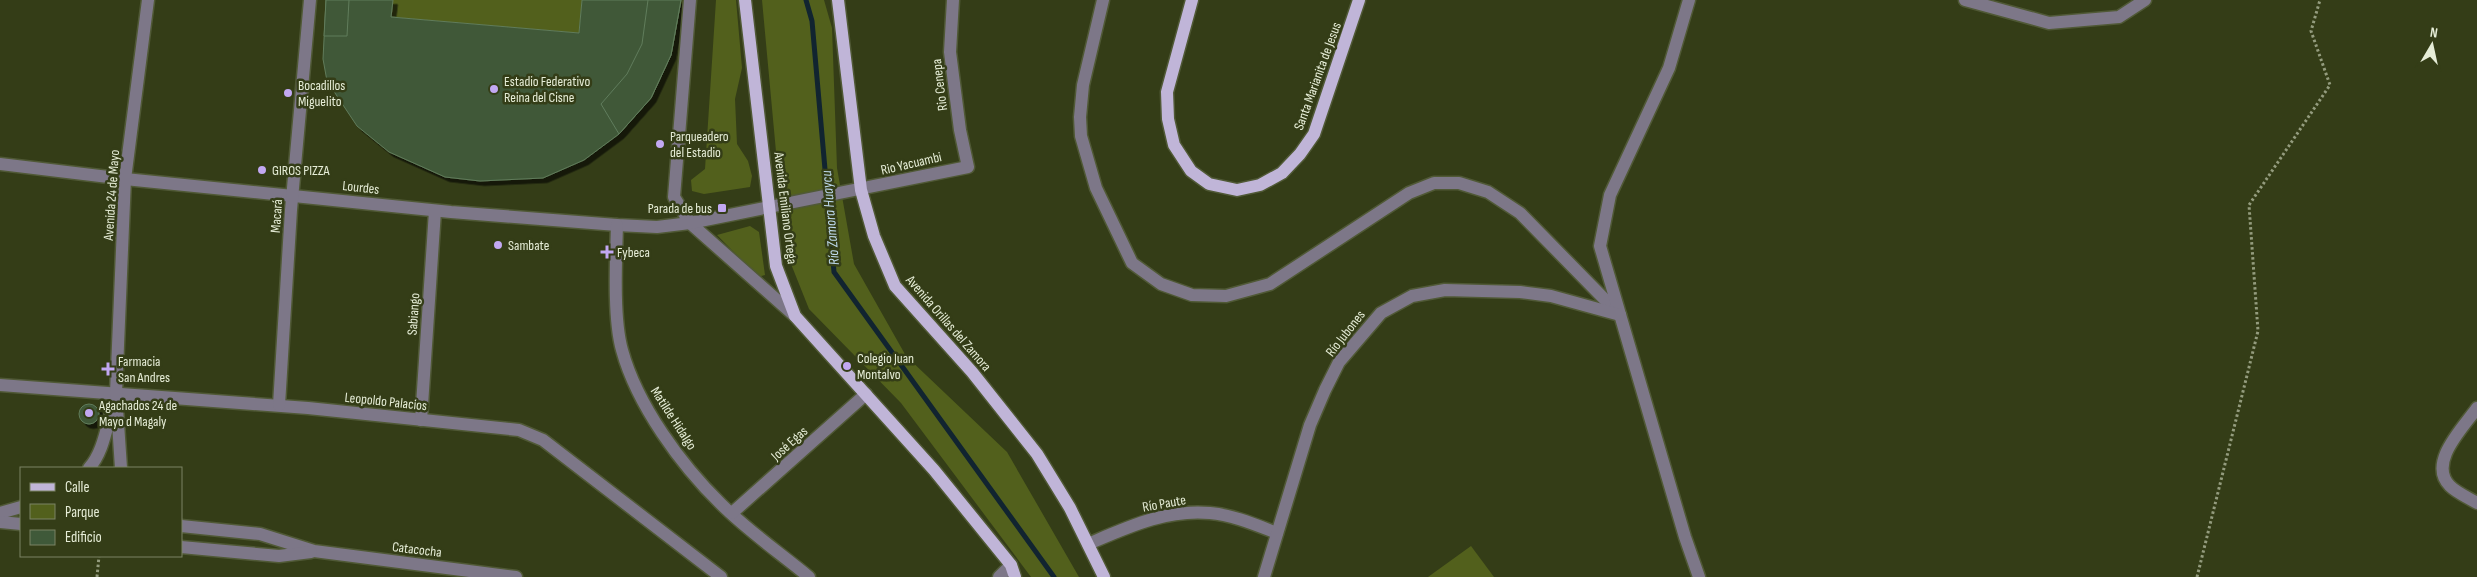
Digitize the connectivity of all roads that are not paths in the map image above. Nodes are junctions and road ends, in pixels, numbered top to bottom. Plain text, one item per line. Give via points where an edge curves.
1 (148, 0) edge
2 (310, 0) edge
3 (690, 0) edge
4 (745, 0) edge
5 (838, 0) edge
6 (953, 0) edge
7 (1103, 0) edge
8 (1192, 0) edge
9 (1360, 0) edge
10 (1689, 0) edge
11 (1965, 0) edge
12 (2145, 0) edge
13 (0, 164) edge
14 (968, 166) joint
15 (125, 179) junction
16 (862, 190) junction
17 (292, 195) junction
18 (768, 206) junction
19 (435, 210) junction
20 (690, 223) junction
21 (617, 225) junction
22 (1620, 315) junction
23 (795, 316) junction
24 (0, 385) edge
25 (116, 393) junction
26 (866, 394) junction
27 (279, 405) junction
28 (2477, 408) edge
29 (421, 420) junction
30 (90, 467) edge
31 (121, 467) edge
32 (2477, 503) edge
33 (20, 507) edge
34 (0, 513) edge
35 (732, 513) junction
36 (0, 522) edge
37 (20, 524) edge
38 (182, 526) edge
39 (1277, 532) junction
40 (1088, 544) junction
41 (182, 547) edge
42 (314, 551) junction
43 (1013, 571) edge
44 (516, 577) edge
45 (721, 577) edge
46 (809, 577) edge
47 (999, 577) edge
48 (1104, 577) edge
49 (1264, 577) edge
50 (1700, 577) edge

1 - 15 street, Avenida 24 de Mayo
2 - 17 street, Macará
3 - 20 street via 674,197
4 - 18 main road, Avenida Emiliano Ortega
5 - 16 main road, Avenida Orillas del Zamora
6 - 14 street, Rio Cenepa via 950,52
7 - 22 street via 1083,86 1081,136 1096,188 1132,263 1161,284 1192,295 1226,296 1270,284 1409,193 1434,183 1459,183 1488,192 1520,213
8 - 9 main road, Santa Marianita de Jesus via 1167,92 1174,145 1191,171 1209,184 1237,190 1260,185 1282,173 1314,134
10 - 22 street via 1669,68 1610,195 1600,246
11 - 12 street via 2050,23 2119,17
13 - 15 street, Lourdes
14 - 16 street, Rio Yacuambi
15 - 17 street, Lourdes
15 - 25 street, Avenida 24 de Mayo
16 - 18 street, Rio Yacuambi
16 - 40 main road, Avenida Orillas del Zamora via 874,236 896,286 972,372 1037,454
17 - 19 street, Lourdes
17 - 27 street, Macará
18 - 20 street, Lourdes
18 - 23 main road, Avenida Emiliano Ortega via 776,266
19 - 21 street, Lourdes
19 - 29 street, Sabiango
20 - 21 street, Lourdes via 657,227
20 - 23 street
21 - 35 street, Matilde Hidalgo via 617,304 621,348 632,381 679,456
22 - 39 street, Río Jubones via 1551,296 1462,290 1412,296 1381,313 1339,362 1325,390 1310,425
22 - 50 street via 1685,537
23 - 26 main road, Avenida Emiliano Ortega
24 - 25 street, Leopoldo Palacios
25 - 27 street, Leopoldo Palacios
25 - 30 street via 101,446
25 - 31 street
26 - 35 street, José Egas
26 - 43 main road, Avenida Emiliano Ortega via 934,470
27 - 29 street, Leopoldo Palacios
28 - 32 street via 2447,450 2443,462 2443,476 2450,487
29 - 45 street, Leopoldo Palacios via 519,430 543,440
33 - 34 street
35 - 46 street, Matilde Hidalgo
36 - 37 street
38 - 42 street, Catacocha via 260,534
39 - 40 street, Río Paute via 1212,513 1183,512 1143,521
39 - 49 street, Río Jubones
40 - 48 main road, Avenida Orillas del Zamora
41 - 42 street, Catacocha via 279,556
42 - 44 street, Catacocha
43 - 47 street

